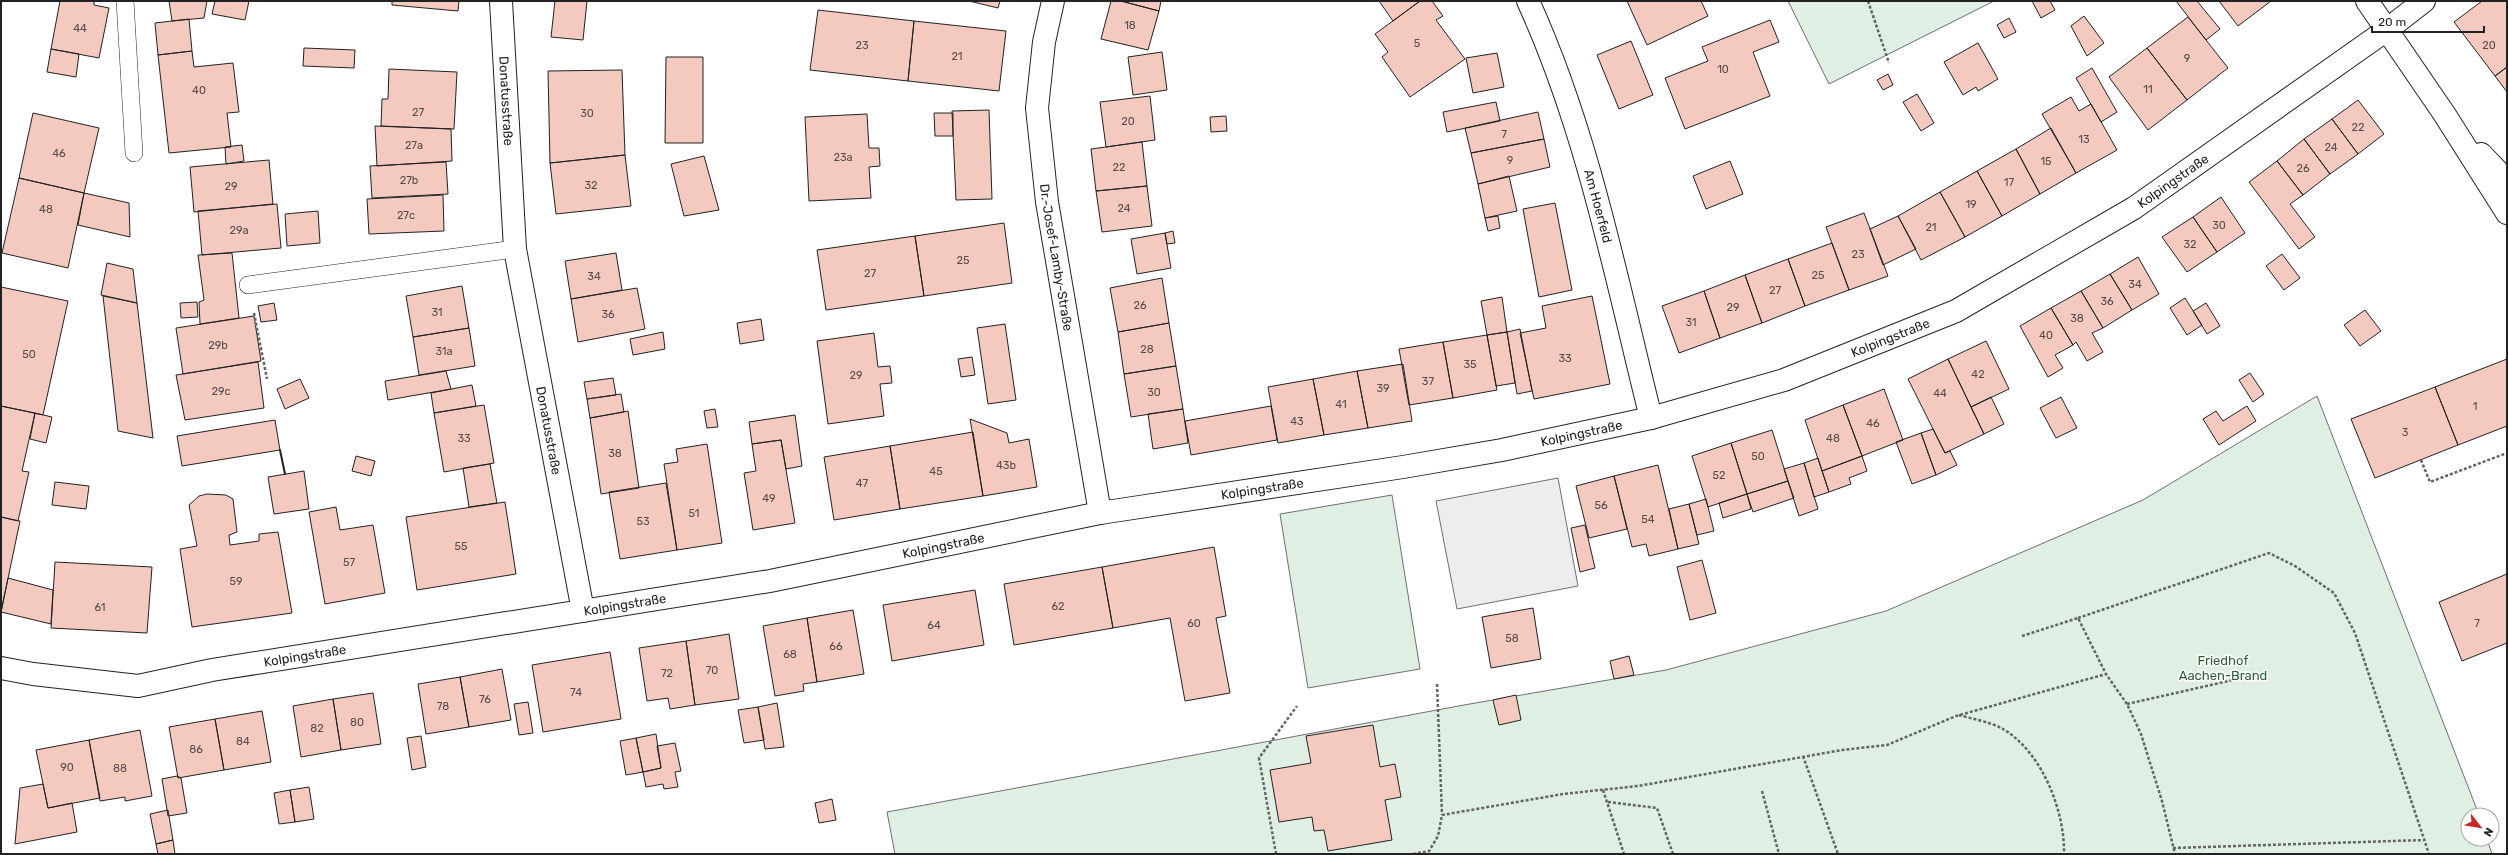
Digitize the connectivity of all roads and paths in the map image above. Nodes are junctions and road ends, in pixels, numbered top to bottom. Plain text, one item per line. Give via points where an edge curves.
1 (125, 1) edge
2 (501, 1) edge
3 (1053, 1) edge
4 (1528, 1) edge
5 (1868, 1) edge
6 (2367, 1) edge
7 (2424, 1) edge
8 (2388, 29) junction
9 (1889, 63) dead end
10 (2445, 115) junction
11 (134, 152) dead end
12 (2507, 181) edge
13 (2507, 213) edge
14 (515, 249) junction
15 (248, 285) joint
16 (267, 379) dead end
17 (1651, 418) junction
18 (2507, 452) edge
19 (2421, 460) dead end
20 (1100, 513) junction
21 (583, 611) junction
22 (2078, 618) junction
23 (2022, 636) dead end
24 (1, 668) edge
25 (2106, 674) junction
26 (2255, 675) dead end
27 (1437, 684) dead end
28 (2127, 704) junction
29 (1297, 706) dead end
30 (1958, 715) junction
31 (1803, 756) junction
32 (1603, 790) junction
33 (1762, 791) dead end
34 (1608, 802) junction
35 (1442, 816) junction
36 (2425, 840) junction
37 (2173, 848) junction
38 (1276, 854) edge
39 (1413, 854) edge
40 (1624, 854) edge
41 (1673, 854) edge
42 (1778, 854) edge
43 (1838, 854) edge
44 (2064, 854) edge
45 (2175, 854) edge
46 (2429, 854) edge

1 - 11 lane
2 - 14 street, Donatusstraße
3 - 20 street, Dr.-Josef-Lamby-Straße via 1044,42 1037,108 1047,202
4 - 17 street, Am Hoerfeld via 1549,48 1592,184
5 - 9 path
6 - 8 street
7 - 8 street, Kolpingstraße
8 - 10 street
8 - 17 street, Kolpingstraße via 2134,208 1956,311 1784,380
10 - 12 street
10 - 13 street
14 - 15 lane
14 - 21 street, Donatusstraße
15 - 16 path
17 - 20 street, Kolpingstraße via 1502,450 1410,466
18 - 19 path via 2430,482
20 - 21 street, Kolpingstraße via 770,581
21 - 24 street, Kolpingstraße via 212,670 138,686
22 - 23 path
22 - 25 path
22 - 36 path via 2269,553 2295,566 2334,593 2355,633
25 - 28 path
25 - 30 path
26 - 28 path
27 - 35 path
28 - 37 path via 2152,767
29 - 38 path via 1259,758
30 - 31 path via 1888,745
30 - 44 path via 2002,728 2025,746 2054,793 2064,839
31 - 32 path
31 - 43 path
32 - 34 path
32 - 35 path via 1562,794
33 - 42 path
34 - 40 path
34 - 41 path via 1657,808
35 - 39 path via 1438,836 1429,851
36 - 37 path
36 - 46 path
37 - 45 path

